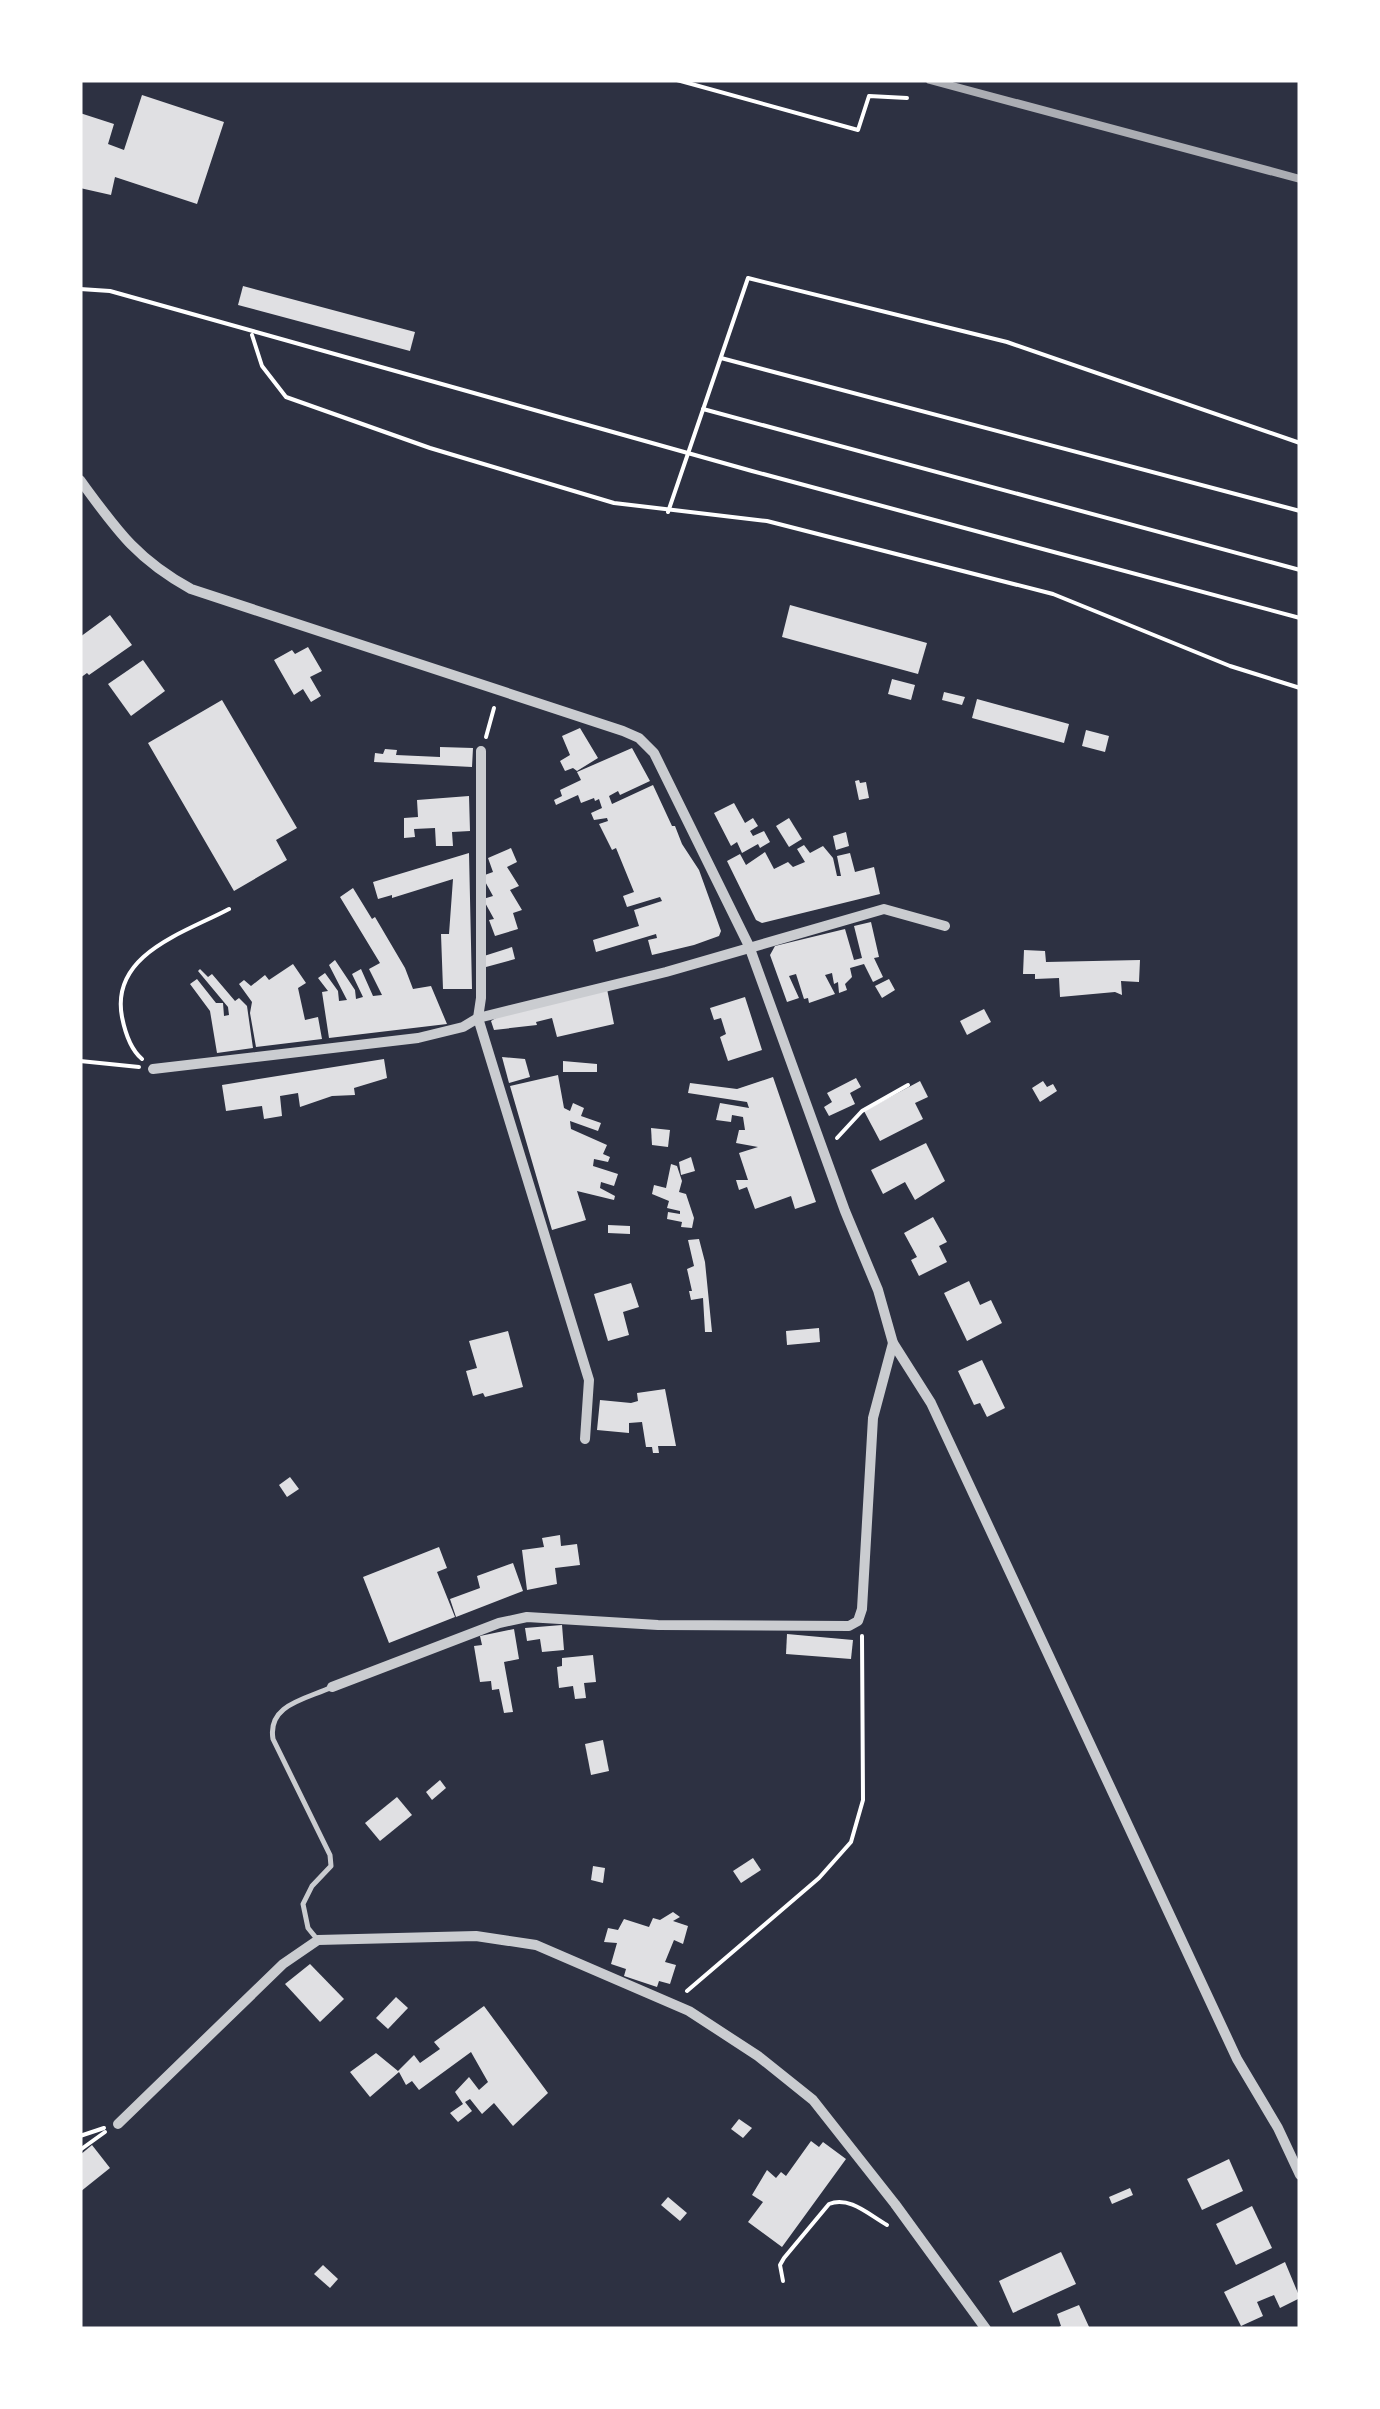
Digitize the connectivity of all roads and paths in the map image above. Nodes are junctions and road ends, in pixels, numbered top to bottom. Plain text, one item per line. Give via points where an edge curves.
1 (677, 80) edge
2 (907, 98) dead end
3 (80, 289) edge
4 (251, 332) junction
5 (721, 358) junction
6 (703, 409) junction
7 (1300, 442) edge
8 (689, 451) junction
9 (80, 480) edge
10 (1300, 511) edge
11 (668, 512) junction
12 (1300, 570) edge
13 (1300, 618) edge
14 (1300, 688) edge
15 (499, 690) junction
16 (482, 751) joint
17 (229, 909) dead end
18 (945, 926) dead end
19 (749, 946) junction
20 (478, 1018) junction
21 (80, 1061) edge
22 (153, 1069) junction
23 (908, 1085) dead end
24 (823, 1146) junction
25 (893, 1343) junction
26 (585, 1439) dead end
27 (858, 1621) junction
28 (332, 1687) joint
29 (318, 1940) junction
30 (672, 2004) junction
31 (118, 2124) junction
32 (80, 2136) edge
33 (80, 2150) edge
34 (1300, 2175) edge
35 (905, 2220) junction
36 (783, 2281) dead end
37 (986, 2329) edge

1 - 2 path via 858,130 869,96
3 - 4 path via 110,291
4 - 8 path
4 - 11 path via 262,366 286,396 430,448 614,503
5 - 6 path
5 - 7 path via 748,278 1007,342
5 - 10 path
6 - 8 path
6 - 12 path
8 - 11 path
8 - 13 path
9 - 15 street via 144,560 191,588
11 - 14 path via 767,522 1053,594
15 - 16 path
15 - 19 street via 623,731 654,752
16 - 20 street
17 - 22 path via 143,955 122,982 124,1028 135,1053
18 - 19 street via 884,909
19 - 20 street
19 - 24 street
20 - 22 street via 418,1038
20 - 26 street via 588,1380
21 - 22 path
23 - 24 path via 862,1110
24 - 25 street
25 - 27 street via 873,1418
25 - 34 street via 931,1402 1237,2059
27 - 28 street via 694,1625 526,1617
27 - 30 path via 863,1800 851,1842
28 - 29 lane via 280,1710 271,1723 330,1855 331,1866 302,1904
29 - 30 street via 476,1936 536,1945
29 - 31 street via 282,1964
30 - 35 street via 758,2056 812,2100
31 - 32 path
31 - 33 path
35 - 36 path via 892,2226 843,2201 828,2204 784,2258
35 - 37 street

